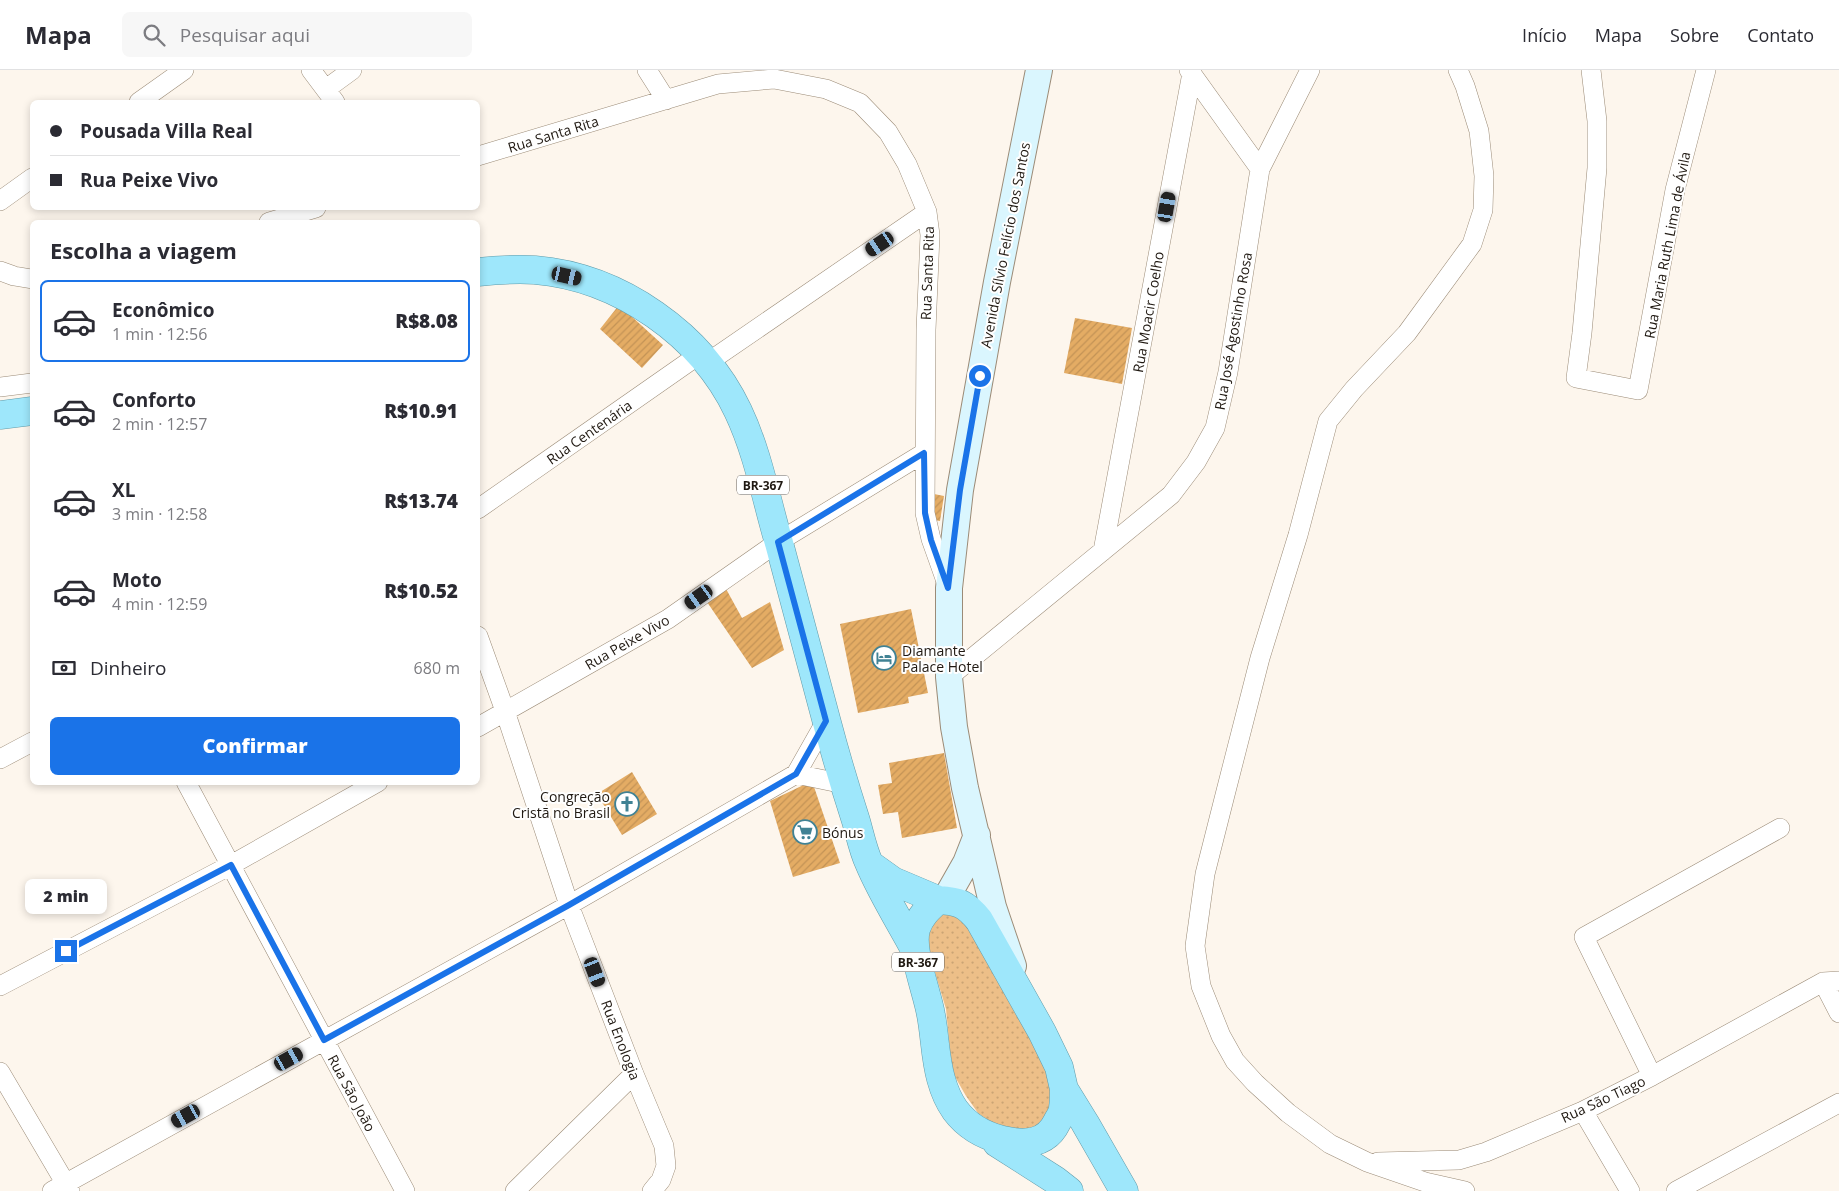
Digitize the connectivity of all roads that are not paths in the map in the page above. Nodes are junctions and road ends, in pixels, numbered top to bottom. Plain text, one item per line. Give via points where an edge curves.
1 (184, 70) edge
2 (311, 70) edge
3 (352, 70) edge
4 (647, 70) edge
5 (1039, 70) edge
6 (1310, 70) edge
7 (1458, 70) edge
8 (1591, 70) edge
9 (1706, 70) edge
10 (1190, 72) edge
11 (330, 96) edge
12 (141, 100) edge
13 (666, 100) junction
14 (480, 155) edge
15 (1260, 169) junction
16 (30, 179) edge
17 (0, 201) edge
18 (309, 210) edge
19 (927, 212) junction
20 (276, 220) edge
21 (0, 271) edge
22 (480, 272) edge
23 (30, 279) edge
24 (704, 359) junction
25 (30, 383) edge
26 (0, 387) edge
27 (30, 411) edge
28 (0, 415) edge
29 (924, 453) junction
30 (480, 508) edge
31 (778, 542) junction
32 (1104, 551) junction
33 (948, 588) junction
34 (480, 642) edge
35 (949, 677) junction
36 (505, 711) junction
37 (826, 721) junction
38 (480, 726) edge
39 (30, 743) edge
40 (0, 759) edge
41 (796, 774) junction
42 (844, 784) junction
43 (188, 785) edge
44 (373, 785) edge
45 (1780, 828) dead end
46 (977, 836) junction
47 (869, 863) junction
48 (231, 865) junction
49 (942, 900) junction
50 (569, 905) junction
51 (915, 950) junction
52 (1831, 981) edge
53 (0, 986) edge
54 (1839, 1013) edge
55 (1034, 1017) junction
56 (324, 1040) junction
57 (0, 1072) edge
58 (634, 1074) junction
59 (1652, 1076) junction
60 (1064, 1089) junction
61 (1839, 1103) edge
62 (1583, 1111) junction
63 (987, 1137) junction
64 (1367, 1162) junction
65 (62, 1188) edge
66 (654, 1189) edge
67 (405, 1191) edge
68 (514, 1191) edge
69 (1069, 1191) edge
70 (1124, 1191) edge
71 (1465, 1191) edge
72 (1630, 1191) edge
73 (1676, 1191) edge

1 - 12 street
2 - 11 street
3 - 11 street
4 - 13 street
5 - 33 main road, Avenida Sílvio Felício dos Santos via 961,481
6 - 15 street, Rua José Agostinho Rosa
7 - 64 street via 1479,131 1484,176 1483,210 1472,244 1407,333 1328,421 1230,772 1206,874 1195,946 1200,986 1235,1061 1288,1113 1330,1144
8 - 9 street, Rua Maria Ruth Lima de Ávila via 1597,121 1597,168 1576,378 1638,390 1675,190
10 - 15 street
10 - 32 street, Rua Moacir Coelho
13 - 14 street, Rua Santa Rita
13 - 19 street, Rua Santa Rita via 718,84 774,79 826,89 860,102 888,132 907,164
15 - 32 street, Rua José Agostinho Rosa via 1228,372 1214,428 1196,462 1171,495
16 - 17 street
18 - 20 street
19 - 24 street, Rua Centenária
19 - 29 street, Rua Santa Rita via 930,235
21 - 23 street
22 - 24 highway, BR-367 via 536,270 591,283 654,315
24 - 30 street, Rua Centenária
24 - 31 highway, BR-367 via 731,397 749,438
25 - 26 street
27 - 28 highway
29 - 31 street, Rua Peixe Vivo
29 - 33 street, Rua Santa Rita via 925,513
31 - 36 street, Rua Peixe Vivo via 668,619
31 - 37 highway, BR-367
32 - 35 street, Rua José Agostinho Rosa
33 - 35 main road, Avenida Sílvio Felício dos Santos
34 - 36 street, Rua Enologia
35 - 46 main road, Avenida Sílvio Felício dos Santos via 954,727
36 - 38 street, Rua Peixe Vivo
36 - 50 street, Rua Enologia
37 - 41 street
37 - 42 highway, BR-367
39 - 40 street
41 - 42 street
41 - 50 street
42 - 47 highway, BR-367
43 - 48 street, Rua São João
44 - 48 street
45 - 59 street via 1584,937
46 - 49 main road via 966,862
46 - 55 main road, Avenida Sílvio Felício dos Santos via 993,907
47 - 49 highway, BR-367 via 893,881
47 - 51 highway, BR-367
48 - 53 street
48 - 56 street, Rua São João
49 - 51 highway, BR-367 via 923,913 915,930
49 - 55 highway, BR-367 via 955,901 969,908 979,920
50 - 56 street
50 - 58 street, Rua Enologia
51 - 63 highway, BR-367 via 932,1016 935,1052 946,1094 972,1128
52 - 54 street
52 - 59 street, Rua São Tiago
55 - 60 highway, BR-367 via 1058,1068
56 - 65 street
56 - 67 street, Rua São João
57 - 65 street
58 - 66 street, Rua Enologia via 666,1154 665,1172
58 - 68 street
59 - 62 street, Rua São Tiago
60 - 63 highway, BR-367 via 1063,1110 1047,1136 1035,1142 1018,1144
60 - 70 highway, BR-367
61 - 73 street
62 - 64 street, Rua São Tiago via 1459,1160
62 - 72 street
63 - 69 highway, BR-367
64 - 71 street via 1425,1182

